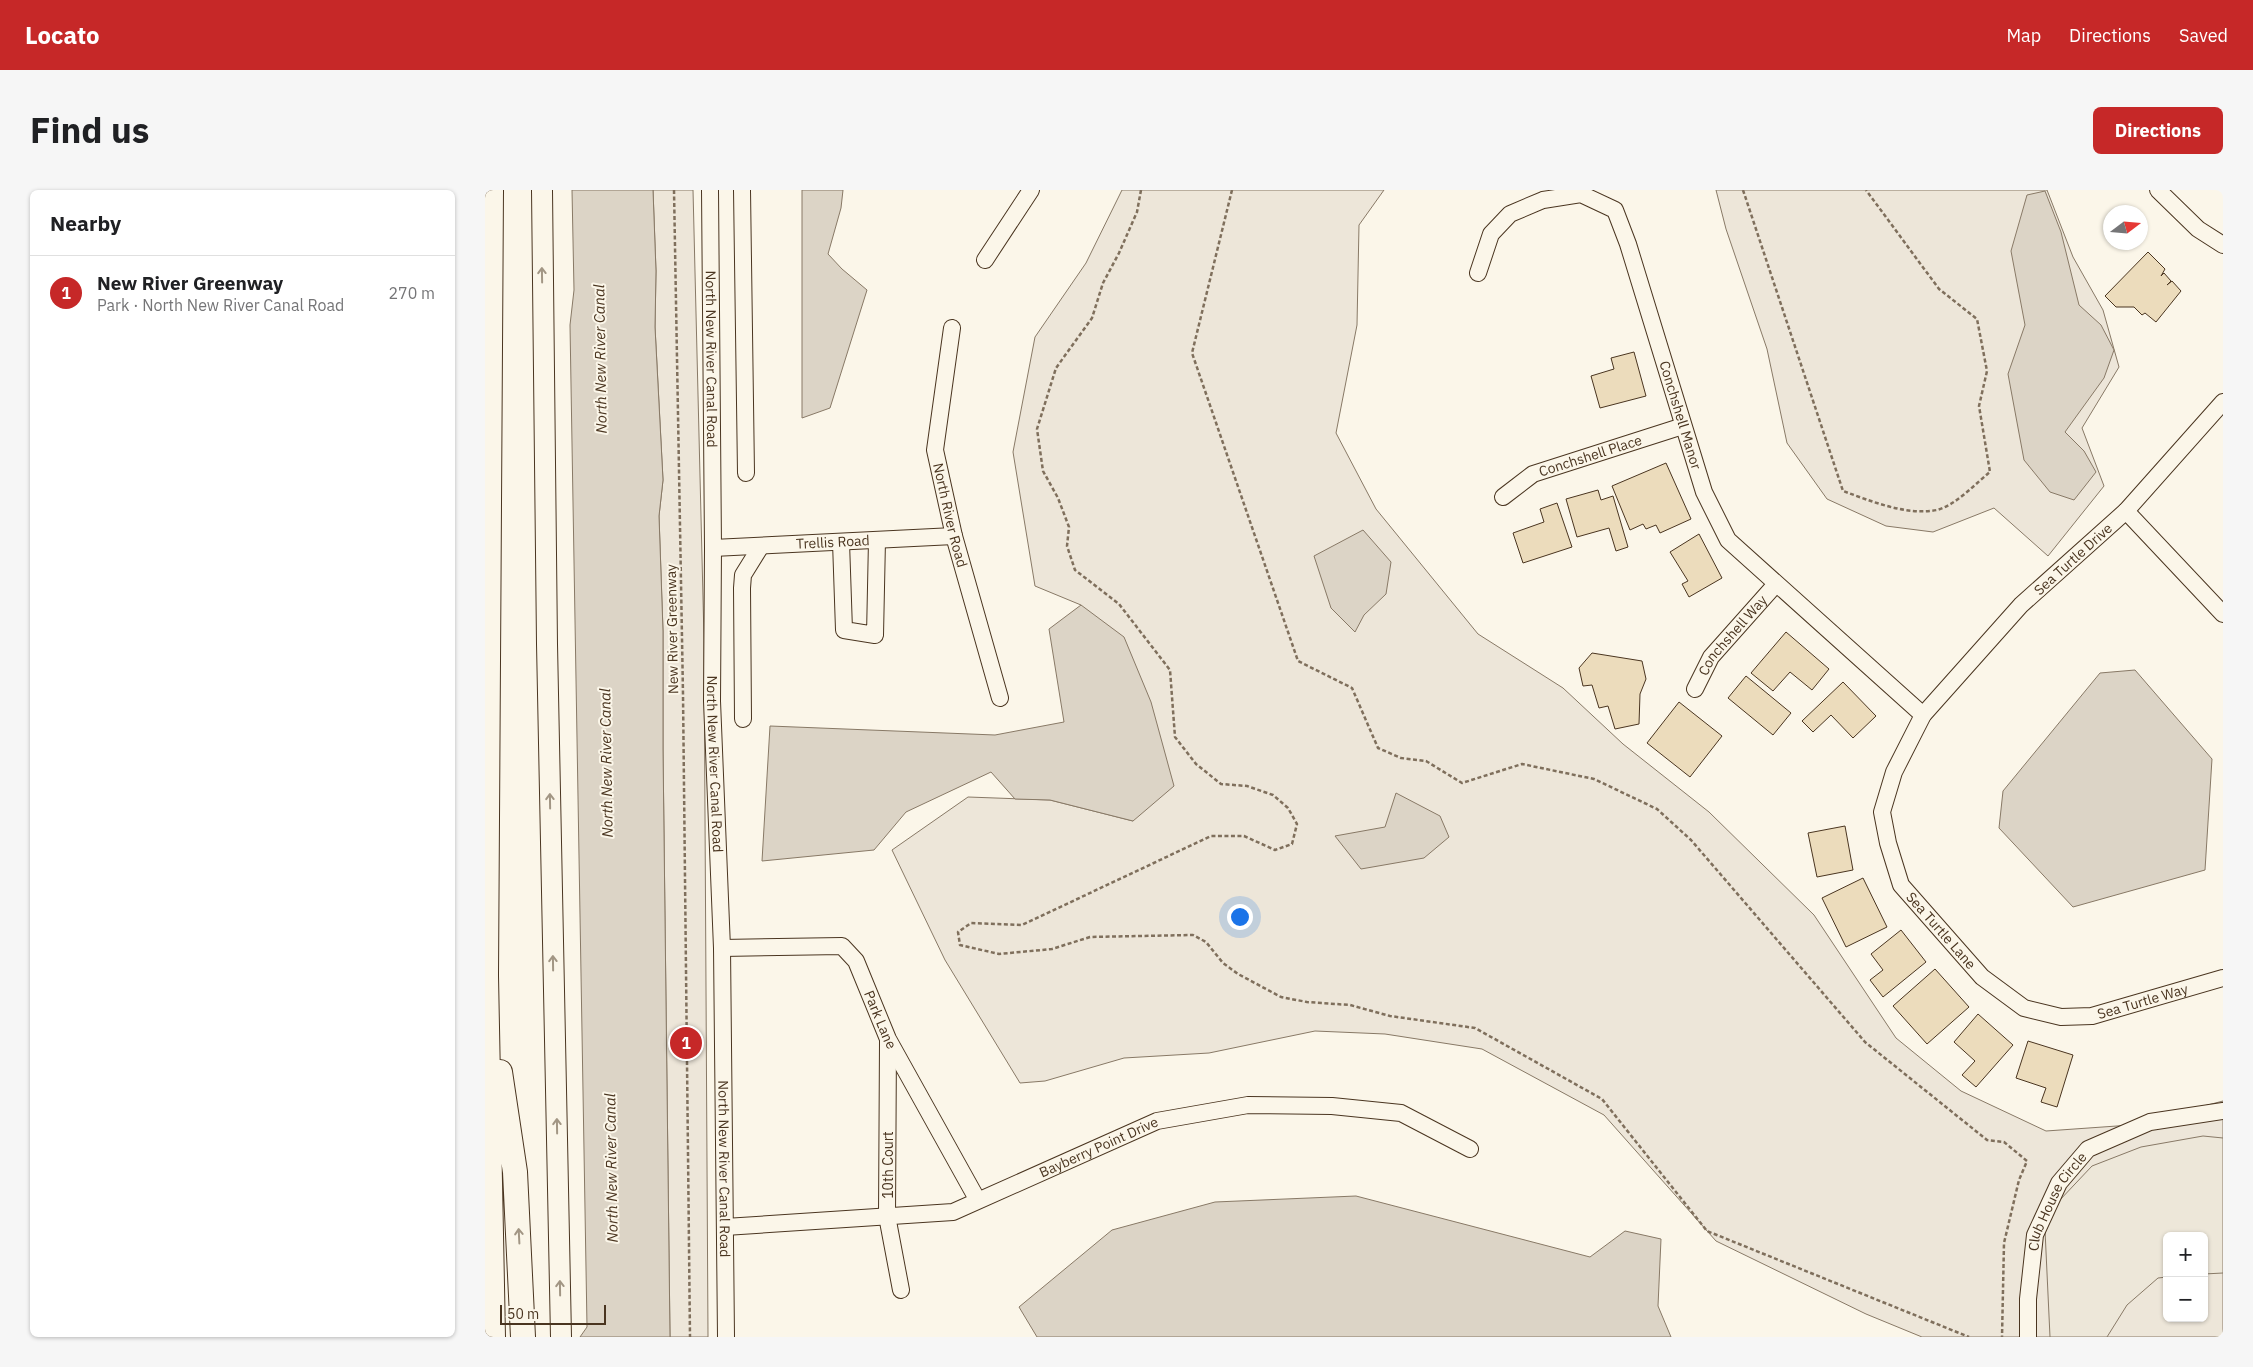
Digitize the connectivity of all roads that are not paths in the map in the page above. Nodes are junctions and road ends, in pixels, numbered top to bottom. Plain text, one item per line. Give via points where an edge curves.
1 (491, 190) edge
2 (542, 190) edge
3 (710, 190) edge
4 (742, 190) edge
5 (1031, 190) edge
6 (2157, 190) edge
7 (2223, 245) edge
8 (985, 260) dead end
9 (1477, 273) dead end
10 (952, 328) dead end
11 (2223, 402) edge
12 (1683, 426) junction
13 (746, 473) dead end
14 (1503, 497) dead end
15 (2126, 511) junction
16 (954, 536) junction
17 (877, 540) junction
18 (841, 542) junction
19 (761, 546) junction
20 (713, 548) junction
21 (1776, 584) junction
22 (2223, 614) edge
23 (1695, 689) dead end
24 (1001, 698) dead end
25 (1923, 715) junction
26 (743, 719) dead end
27 (722, 948) junction
28 (486, 976) edge
29 (2223, 978) edge
30 (2061, 1017) joint
31 (888, 1040) junction
32 (2223, 1111) edge
33 (1471, 1149) dead end
34 (977, 1199) junction
35 (887, 1216) junction
36 (725, 1227) junction
37 (901, 1290) dead end
38 (493, 1337) edge
39 (523, 1337) edge
40 (561, 1337) edge
41 (726, 1337) edge
42 (2028, 1337) edge

1 - 28 highway
40 -> 2 main road via 547,654
3 - 20 street, North New River Canal Road
4 - 13 street
5 - 8 street
6 - 7 street via 2198,229
9 - 12 street, Conchshell Manor via 1491,234 1510,214 1543,200 1581,194 1615,210
10 - 16 street, North River Road via 935,450
11 - 15 street, Sea Turtle Drive
12 - 14 street, Conchshell Place via 1533,474
12 - 21 street, Conchshell Manor via 1704,492 1728,540
15 - 22 street
15 - 25 street, Sea Turtle Drive via 2021,605
16 - 17 street, Trellis Road
16 - 24 street, North River Road
17 - 18 street, Trellis Road
17 - 18 street via 875,635 844,630
18 - 19 street, Trellis Road
19 - 20 street, Trellis Road
19 - 26 street via 743,575
20 - 27 street, North New River Canal Road via 711,701
21 - 23 street, Conchshell Way via 1711,657
21 - 25 street, Conchshell Manor
25 - 30 street, Sea Turtle Lane via 1894,772 1882,812 1901,885 1982,977 2024,1008
27 - 31 street, Park Lane via 842,946 856,962
27 - 36 street, North New River Canal Road
28 - 38 highway
39 -> 28 highway via 515,1172
29 - 30 street, Sea Turtle Way via 2092,1016
31 - 34 street, Park Lane
31 - 35 street, 10th Court
32 - 42 street, Club House Circle via 2150,1122 2088,1149 2059,1183 2035,1235 2028,1299
33 - 34 street, Bayberry Point Drive via 1401,1113 1332,1106 1248,1105 1157,1121
34 - 35 street, Bayberry Point Drive via 953,1212
35 - 36 street, Bayberry Point Drive
35 - 37 street, 10th Court
36 - 41 street, North New River Canal Road

